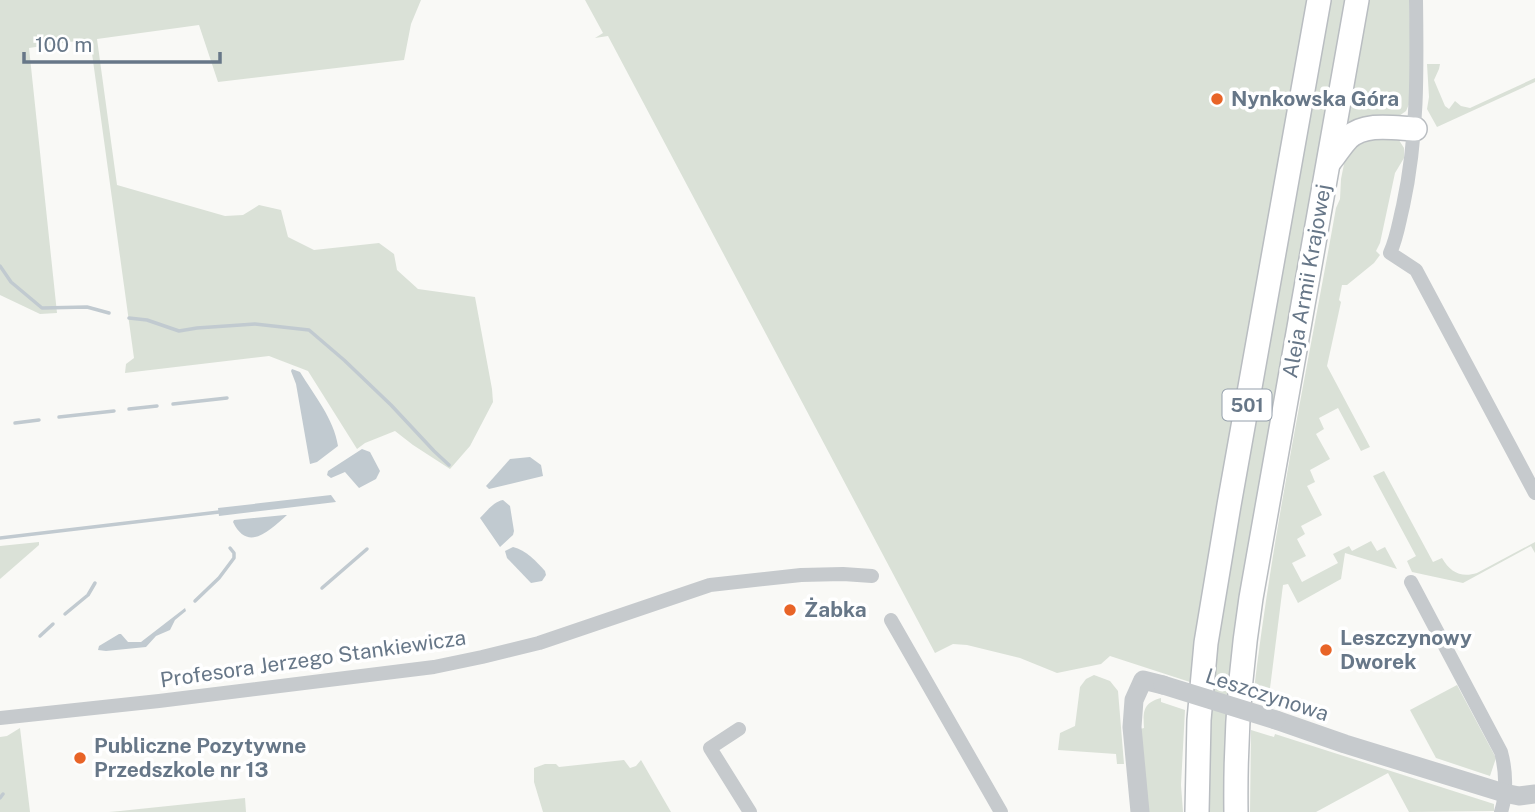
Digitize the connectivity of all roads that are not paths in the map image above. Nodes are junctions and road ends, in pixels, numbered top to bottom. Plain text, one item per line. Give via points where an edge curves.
1 (1319, 0) edge
2 (1357, 0) edge
3 (1416, 0) edge
4 (1415, 129) junction
5 (1328, 164) junction
6 (1535, 492) edge
7 (872, 576) dead end
8 (1411, 582) dead end
9 (891, 620) dead end
10 (0, 718) edge
11 (739, 729) dead end
12 (1535, 794) edge
13 (1503, 803) edge
14 (750, 812) edge
15 (1001, 812) edge
16 (1140, 812) edge
17 (1197, 812) edge
18 (1236, 812) edge

1 - 17 main road, Aleja Armii Krajowej / 501 via 1206,643
2 - 5 main road, Aleja Armii Krajowej / 501
3 - 4 street
4 - 5 main road via 1380,127 1357,132
4 - 6 street via 1390,253 1416,270
5 - 18 main road, Aleja Armii Krajowej / 501 via 1244,643
7 - 10 street, Profesora Jerzego Stankiewicza via 801,575 710,585 539,643 434,667
8 - 13 street via 1501,752
9 - 15 street
11 - 14 street via 710,748
12 - 13 street, Leszczynowa
13 - 16 street, Leszczynowa, bridge via 1276,720 1143,680 1134,700 1132,727

